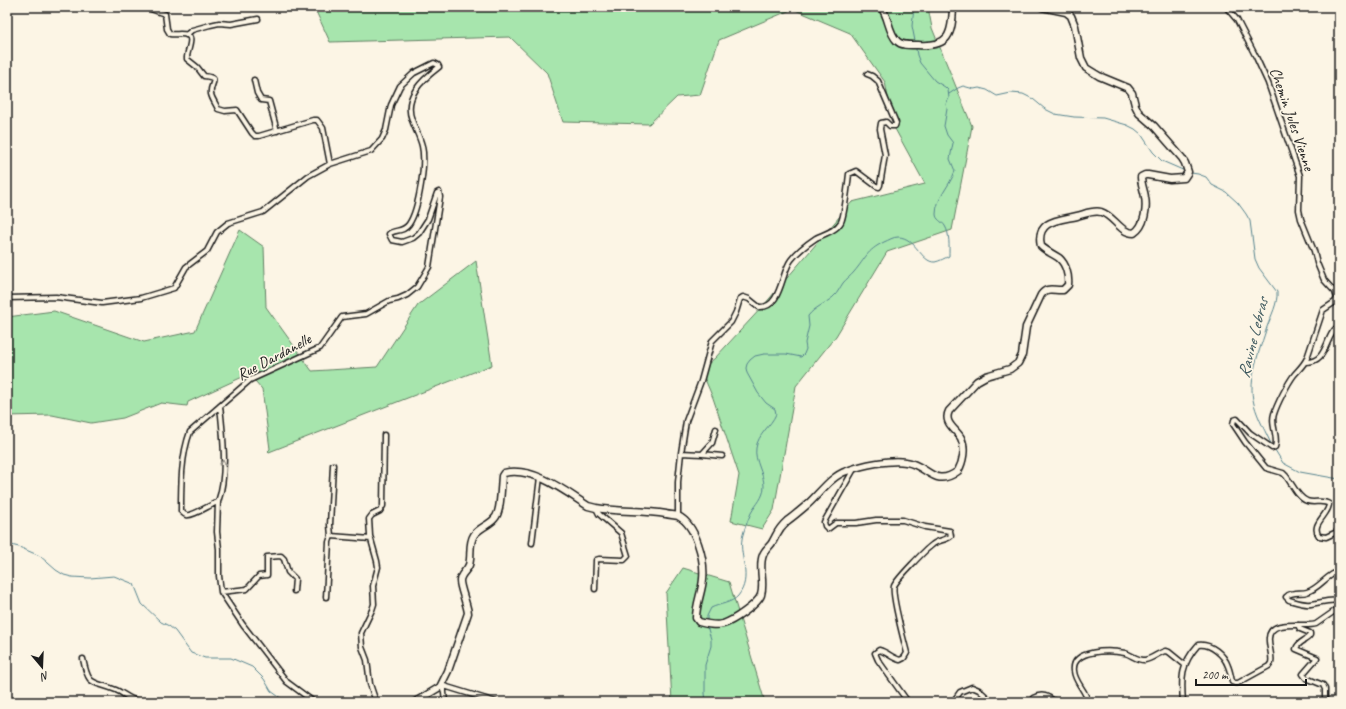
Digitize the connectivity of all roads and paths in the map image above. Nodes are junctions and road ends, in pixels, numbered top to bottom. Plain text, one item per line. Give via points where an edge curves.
1 (145, 7) edge
2 (881, 7) edge
3 (953, 7) edge
4 (1042, 7) edge
5 (1226, 7) edge
6 (258, 18) dead end
7 (186, 34) junction
8 (867, 74) dead end
9 (254, 80) dead end
10 (277, 131) junction
11 (330, 164) junction
12 (7, 298) edge
13 (1339, 326) edge
14 (1305, 362) junction
15 (220, 406) junction
16 (716, 429) dead end
17 (384, 435) dead end
18 (681, 454) junction
19 (702, 454) junction
20 (722, 456) dead end
21 (333, 465) dead end
22 (854, 468) junction
23 (540, 476) junction
24 (218, 502) junction
25 (596, 508) junction
26 (678, 516) junction
27 (1339, 531) edge
28 (331, 536) junction
29 (370, 539) junction
30 (532, 543) dead end
31 (1339, 571) edge
32 (595, 589) dead end
33 (294, 591) dead end
34 (221, 592) junction
35 (326, 597) dead end
36 (1339, 601) edge
37 (1339, 608) edge
38 (1298, 625) junction
39 (83, 659) dead end
40 (1185, 665) junction
41 (441, 686) junction
42 (166, 702) edge
43 (314, 702) edge
44 (376, 702) edge
45 (415, 702) edge
46 (445, 702) edge
47 (496, 702) edge
48 (908, 702) edge
49 (953, 702) edge
50 (992, 702) edge
51 (1033, 702) edge
52 (1055, 702) edge
53 (1088, 702) edge
54 (1183, 702) edge
55 (1325, 702) edge

1 - 7 street via 165,14 170,34
2 - 3 main road via 898,42 904,45 934,45 942,42 950,32
4 - 22 main road via 1066,12 1071,16 1081,58 1086,68 1128,88 1137,109 1182,158 1187,173 1184,178 1176,180 1148,175 1141,177 1145,211 1140,228 1134,233 1127,232 1111,217 1097,211 1052,221 1046,225 1039,238 1041,246 1059,258 1068,277 1068,285 1063,290 1049,289 1041,295 1026,327 1022,355 1018,364 977,381 949,411 950,425 964,445 958,471 950,476 938,478 917,465 901,462
5 - 14 street, Chemin Jules Vienne via 1237,20 1265,76 1300,176 1301,220 1324,280 1337,296 1335,302 1323,310
6 - 7 street via 231,24 219,23
7 - 10 street via 191,40 187,59 204,76 213,77 211,93 218,109 237,110 255,136
8 - 18 street via 878,81 896,122 895,126 890,126 886,122 881,123 885,155 880,185 876,186 856,171 849,174 841,222 791,259 780,290 767,306 759,307 749,299 740,299 731,322 712,341 686,421
9 - 10 street via 261,100 269,101
10 - 11 street via 317,120 323,128
11 - 12 street via 308,176 263,212 228,223 217,232 202,256 182,271 174,288 141,298 102,303 56,297
11 - 15 street, Rue Dardanelle via 371,151 386,130 391,105 400,86 414,74 434,63 438,65 439,67 421,82 409,106 423,152 423,168 415,210 408,226 389,234 392,240 402,242 419,233 439,192 429,267 417,287 407,295 389,301 366,314 342,317 320,348 250,380
13 - 14 street via 1332,333 1318,358 1312,362
14 - 27 street, Chemin Jules Vienne via 1295,374 1274,414 1274,448 1270,448 1250,433 1237,419 1233,420 1233,424 1266,468 1286,476 1301,498 1329,504 1316,528 1319,536 1326,537
24 -> 15 street via 222,492 224,446
15 - 24 street, Rue Dardanelle via 190,432 185,444 181,511 191,515
16 - 19 street via 712,443
17 - 29 street via 382,506 380,511 369,519
18 - 19 street
18 - 26 street
19 - 20 street
21 - 28 street
22 - 26 main road via 835,476 808,504 780,527 762,556 760,598 724,624 711,625 699,622 696,618 703,580 701,553 695,535
22 - 48 street via 824,522 828,529 836,523 903,520 950,531 951,536 933,544 901,576 894,587 906,652 904,658 893,658 879,650 876,653 878,660
23 - 25 main road via 588,506
23 - 30 street
23 - 41 main road via 516,472 504,473 502,476 498,513 475,534 471,543 469,566 461,576 468,613
24 - 34 street
25 - 26 main road
25 - 32 street via 621,534 628,556 624,560 596,560
28 - 29 street
28 - 35 street
29 - 44 street via 378,567 373,590 374,604 360,633
31 - 36 street via 1312,590 1286,597 1290,601 1304,604
33 - 34 street via 295,579 288,572 281,556 267,557 267,574 259,576 247,589
34 - 43 street via 287,682
37 - 38 street via 1316,624
38 - 40 street via 1278,626 1272,630 1269,637 1271,663 1238,683 1232,682 1226,660 1213,648 1198,645
38 - 55 street via 1300,629 1310,633 1310,636 1296,648 1317,658 1303,674 1322,685 1325,690
39 - 42 street via 88,678 97,685 116,690 139,702
40 - 53 street via 1165,651 1145,660 1125,653 1107,651 1080,657 1074,663 1074,671
40 - 54 street via 1181,682
41 - 45 main road
41 - 46 street
41 - 47 street
49 - 50 street via 960,692 972,687
51 - 52 street via 1039,695 1044,695

